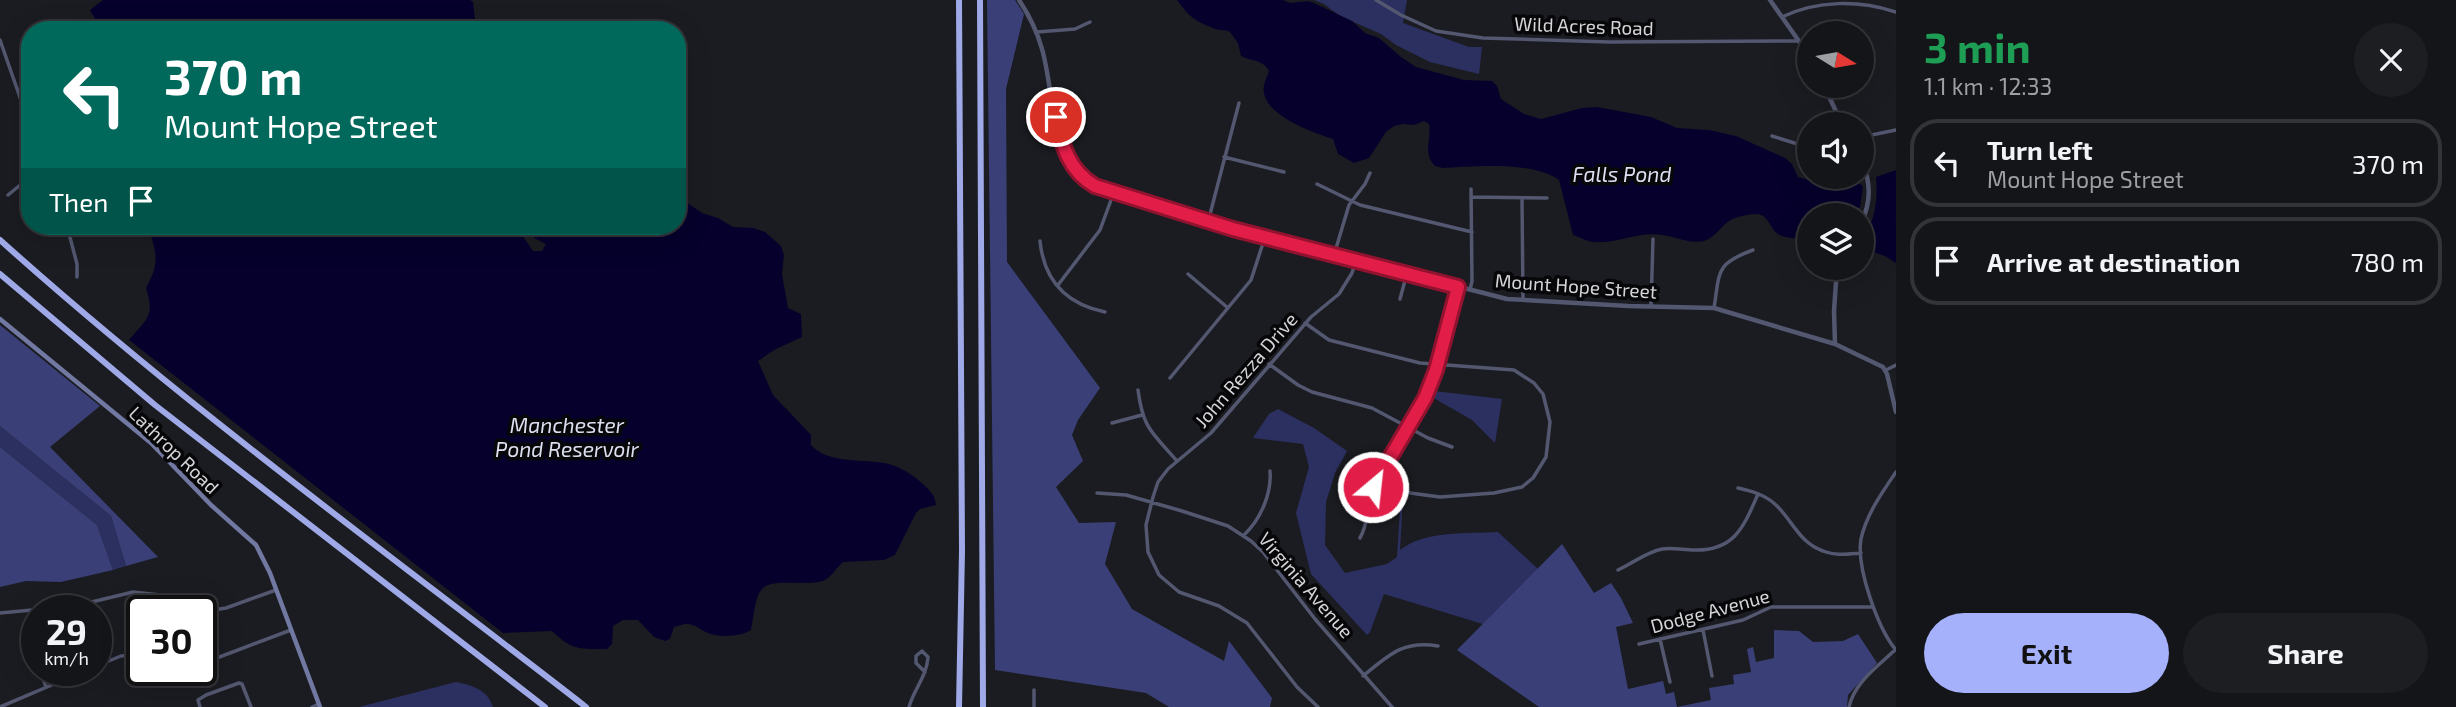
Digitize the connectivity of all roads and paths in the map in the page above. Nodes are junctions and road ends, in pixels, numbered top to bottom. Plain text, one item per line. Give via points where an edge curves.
1 (958, 0) edge
2 (980, 0) edge
3 (1019, 0) edge
4 (1376, 0) edge
5 (1770, 0) edge
6 (1850, 2) edge
7 (1872, 3) edge
8 (1896, 12) edge
9 (1782, 17) junction
10 (1090, 22) dead end
11 (1037, 32) junction
12 (1797, 37) edge
13 (0, 40) edge
14 (1797, 41) edge
15 (21, 100) edge
16 (1239, 103) dead end
17 (1896, 130) edge
18 (1772, 135) dead end
19 (1874, 135) edge
20 (1797, 144) edge
21 (1224, 158) junction
22 (1284, 172) dead end
23 (1370, 173) dead end
24 (21, 184) edge
25 (1317, 184) dead end
26 (1471, 189) dead end
27 (1114, 192) junction
28 (8, 195) dead end
29 (1471, 197) junction
30 (1522, 198) junction
31 (1547, 198) dead end
32 (1351, 202) junction
33 (1208, 222) junction
34 (1472, 232) junction
35 (69, 235) edge
36 (1265, 237) junction
37 (1653, 239) dead end
38 (0, 240) edge
39 (1040, 241) dead end
40 (1753, 250) dead end
41 (1334, 255) junction
42 (1356, 260) junction
43 (1407, 273) junction
44 (0, 274) edge
45 (1188, 274) dead end
46 (77, 277) dead end
47 (1836, 280) edge
48 (1058, 285) junction
49 (1458, 287) junction
50 (1470, 290) junction
51 (1400, 299) dead end
52 (1523, 300) junction
53 (1651, 306) junction
54 (1228, 308) junction
55 (1714, 308) junction
56 (1105, 312) dead end
57 (0, 319) edge
58 (1305, 323) junction
59 (1835, 344) junction
60 (1269, 364) junction
61 (1437, 365) junction
62 (1896, 365) edge
63 (1885, 371) junction
64 (1170, 378) dead end
65 (1138, 390) dead end
66 (1896, 412) edge
67 (1142, 415) junction
68 (1112, 423) dead end
69 (1407, 426) junction
70 (1452, 447) dead end
71 (1177, 460) junction
72 (1270, 471) dead end
73 (1896, 472) edge
74 (1376, 479) junction
75 (1738, 488) dead end
76 (1097, 493) dead end
77 (1758, 494) junction
78 (1151, 502) junction
79 (1244, 536) junction
80 (1360, 538) dead end
81 (1861, 553) junction
82 (1618, 570) dead end
83 (276, 589) junction
84 (160, 595) edge
85 (1873, 607) junction
86 (217, 609) edge
87 (0, 613) edge
88 (292, 630) junction
89 (1703, 630) junction
90 (1660, 639) junction
91 (1639, 643) dead end
92 (1438, 646) dead end
93 (1896, 650) edge
94 (217, 658) edge
95 (925, 672) junction
96 (1363, 676) junction
97 (1712, 676) dead end
98 (1670, 682) dead end
99 (47, 687) edge
100 (1034, 690) dead end
101 (320, 706) edge
102 (0, 707) edge
103 (200, 707) edge
104 (251, 707) edge
105 (312, 707) edge
106 (545, 707) edge
107 (586, 707) edge
108 (909, 707) edge
109 (961, 707) edge
110 (983, 707) edge
111 (1034, 707) edge
112 (1318, 707) edge
113 (1392, 707) edge
114 (1849, 707) edge

1 - 109 highway
2 - 110 highway
3 - 11 street, Mount Hope Street
4 - 14 street, Wild Acres Road via 1436,31 1483,38
5 - 9 street
6 - 7 street
6 - 9 street
7 - 8 street
9 - 12 street
10 - 11 street via 1082,28
11 - 27 street, Mount Hope Street via 1064,150 1086,181
13 - 15 street
16 - 21 street
17 - 19 street
18 - 20 street
21 - 22 street
21 - 33 street
23 - 32 street
24 - 28 street
25 - 32 street
26 - 29 street
27 - 33 street, Mount Hope Street
27 - 48 street via 1100,230
29 - 30 street
29 - 34 street
30 - 31 street
30 - 52 street
32 - 34 street
32 - 41 street
33 - 36 street, Mount Hope Street
34 - 50 street
35 - 46 street
36 - 41 street, Mount Hope Street
36 - 54 street via 1251,280
37 - 53 street
38 - 107 highway via 205,412
39 - 48 street via 1045,267
40 - 55 street via 1724,264
41 - 42 street, Mount Hope Street
42 - 43 street, Mount Hope Street
42 - 58 street, John Rezza Drive via 1339,295
43 - 49 street, Mount Hope Street
43 - 51 street
44 - 106 highway via 183,427
45 - 54 street
47 - 59 street
48 - 56 street via 1079,305
49 - 50 street, Mount Hope Street
49 - 61 street
50 - 52 street, Mount Hope Street
52 - 53 street, Mount Hope Street
53 - 55 street, Mount Hope Street
54 - 64 street
55 - 59 street, Mount Hope Street
57 - 83 main road, Lathrop Road via 151,443 248,537 264,558
58 - 60 street, John Rezza Drive
58 - 61 street via 1329,340
59 - 63 street, Mount Hope Street
60 - 69 street via 1305,388 1372,408
60 - 71 street, John Rezza Drive via 1212,433
61 - 69 street via 1425,398
61 - 74 street via 1514,370 1534,383 1543,394 1550,422 1542,466 1521,487 1475,495 1423,495
62 - 63 street
63 - 66 street
65 - 67 street
67 - 68 street
67 - 71 street via 1149,431
69 - 70 street
69 - 74 street
71 - 78 street, John Rezza Drive via 1158,482
72 - 79 street via 1264,505
73 - 81 street via 1865,525
74 - 80 street
75 - 77 street
76 - 78 street, Virginia Avenue
77 - 81 street via 1777,506 1812,546 1825,552
77 - 82 street via 1745,523 1721,546 1661,549
78 - 79 street, Virginia Avenue
78 - 112 street, John Rezza Drive via 1147,552 1159,575 1179,592 1219,606 1247,624
79 - 96 street, Virginia Avenue via 1263,552
81 - 85 street
83 - 86 street
83 - 88 main road, Lathrop Road
84 - 87 street via 133,592 75,606
85 - 89 street, Dodge Avenue via 1771,607 1752,618
85 - 93 street
88 - 94 street
88 - 101 main road, Lathrop Road
89 - 90 street, Dodge Avenue
89 - 97 street
90 - 91 street, Dodge Avenue
90 - 98 street
92 - 96 street via 1419,643 1400,648
93 - 114 street via 1857,688
95 - 95 street via 916,663 922,651 928,657
95 - 108 street
96 - 113 street, Virginia Avenue
99 - 102 street
100 - 111 street
101 - 105 street
103 - 104 street via 198,700 206,695 239,683

